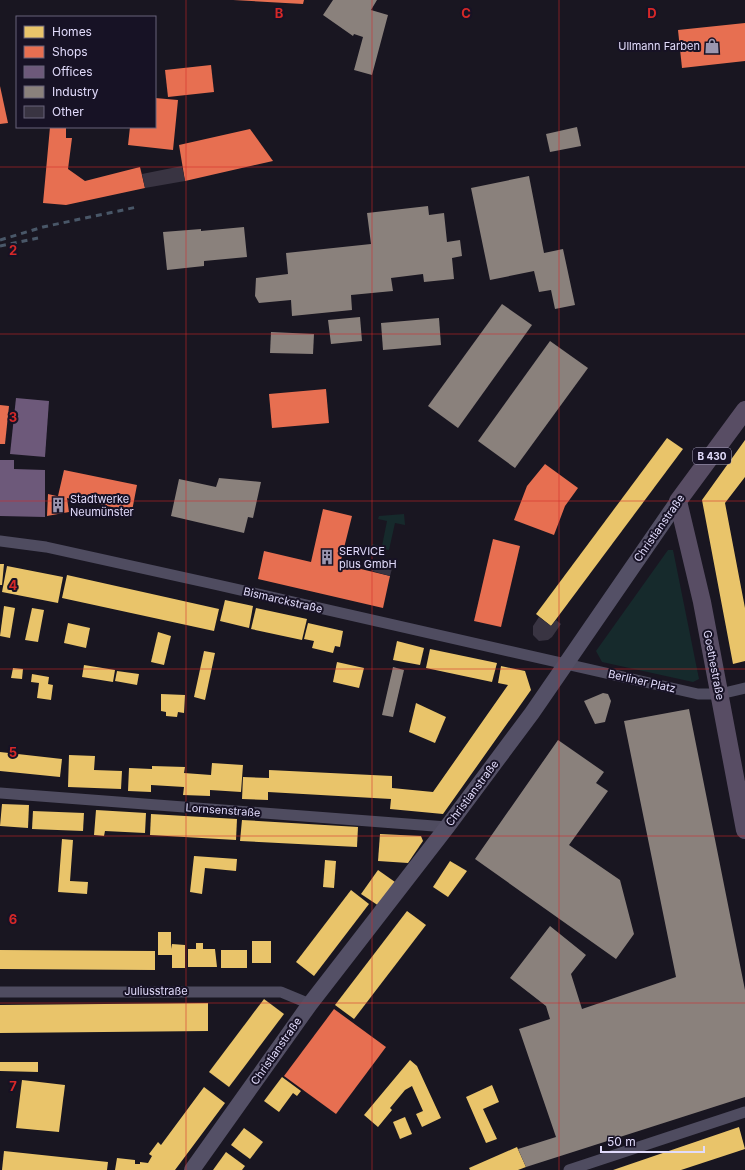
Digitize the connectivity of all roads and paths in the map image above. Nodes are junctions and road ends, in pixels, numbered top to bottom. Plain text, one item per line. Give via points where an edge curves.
1 (745, 410) edge
2 (678, 501) junction
3 (0, 541) edge
4 (566, 663) junction
5 (745, 688) edge
6 (720, 694) junction
7 (0, 793) edge
8 (447, 827) junction
9 (745, 830) edge
10 (0, 992) edge
11 (310, 1004) junction
12 (745, 1112) edge
13 (192, 1170) edge
14 (569, 1170) edge

1 - 2 main road, Christianstraße / B 430
2 - 4 street, Christianstraße
2 - 6 main road, Goethestraße
3 - 4 street, Bismarckstraße via 69,552
4 - 6 street, Berliner Platz via 698,694
4 - 8 street, Christianstraße
5 - 6 street, Berliner Platz
6 - 9 main road, Goethestraße
7 - 8 street, Lornsenstraße
8 - 11 street, Christianstraße
10 - 11 street, Juliusstraße via 281,992
11 - 13 street, Christianstraße
12 - 14 street

